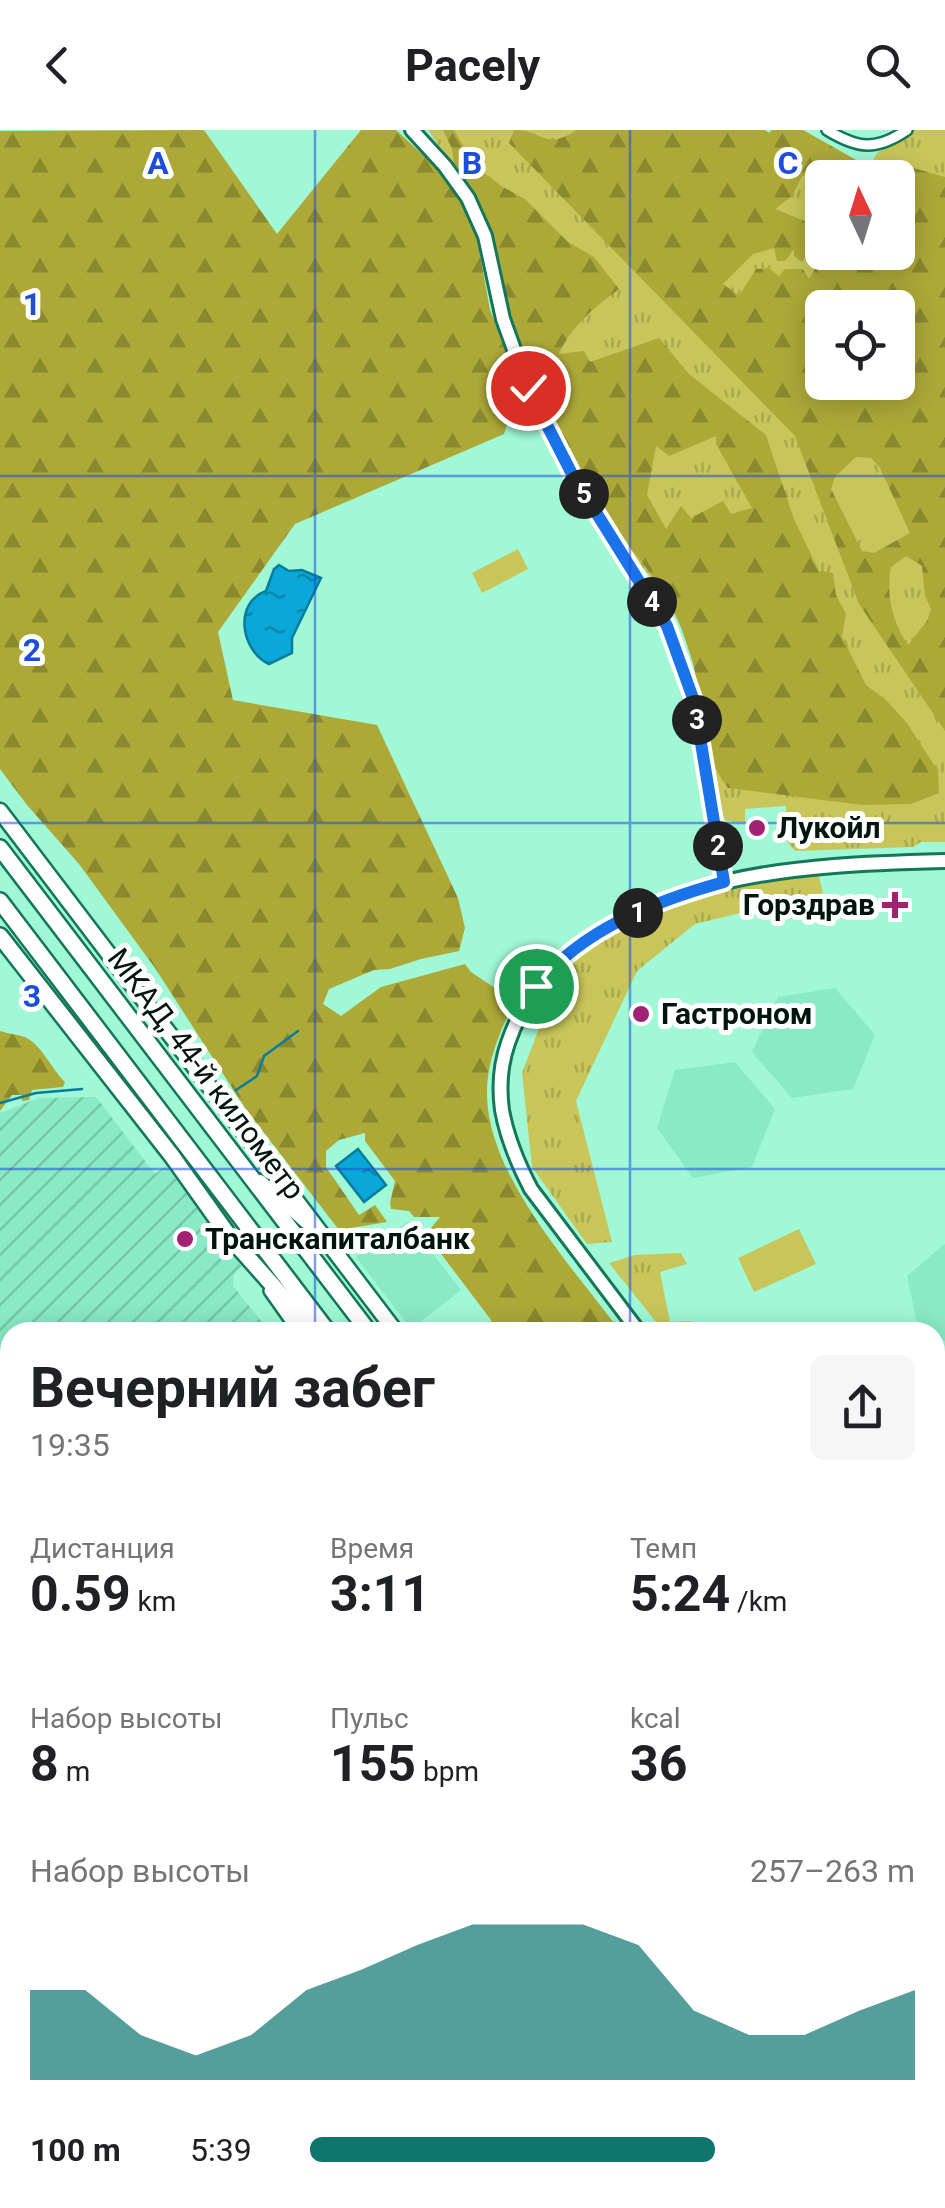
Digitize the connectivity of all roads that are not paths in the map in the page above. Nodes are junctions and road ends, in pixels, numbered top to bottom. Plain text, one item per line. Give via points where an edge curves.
1 (412, 130) edge
2 (826, 130) edge
3 (907, 130) edge
4 (0, 811) edge
5 (0, 848) edge
6 (945, 861) edge
7 (724, 882) junction
8 (0, 901) edge
9 (0, 936) edge
10 (239, 1162) junction
11 (230, 1236) junction
12 (325, 1239) junction
13 (291, 1322) edge
14 (305, 1322) edge
15 (320, 1322) edge
16 (361, 1322) edge
17 (388, 1322) edge
18 (630, 1322) edge

1 - 7 street via 468,198 528,388 572,474 667,626 694,701
2 - 3 street via 874,146
4 - 12 main road
5 - 10 highway, МКАД, 44-й километр
6 - 7 street via 803,868
7 - 18 street via 587,938 536,986 503,1059 502,1108 520,1168
8 - 15 highway, МКАД, 44-й километр
9 - 11 highway
10 - 12 street
10 - 16 highway, МКАД, 44-й километр
11 - 13 street
11 - 14 highway
12 - 17 main road

